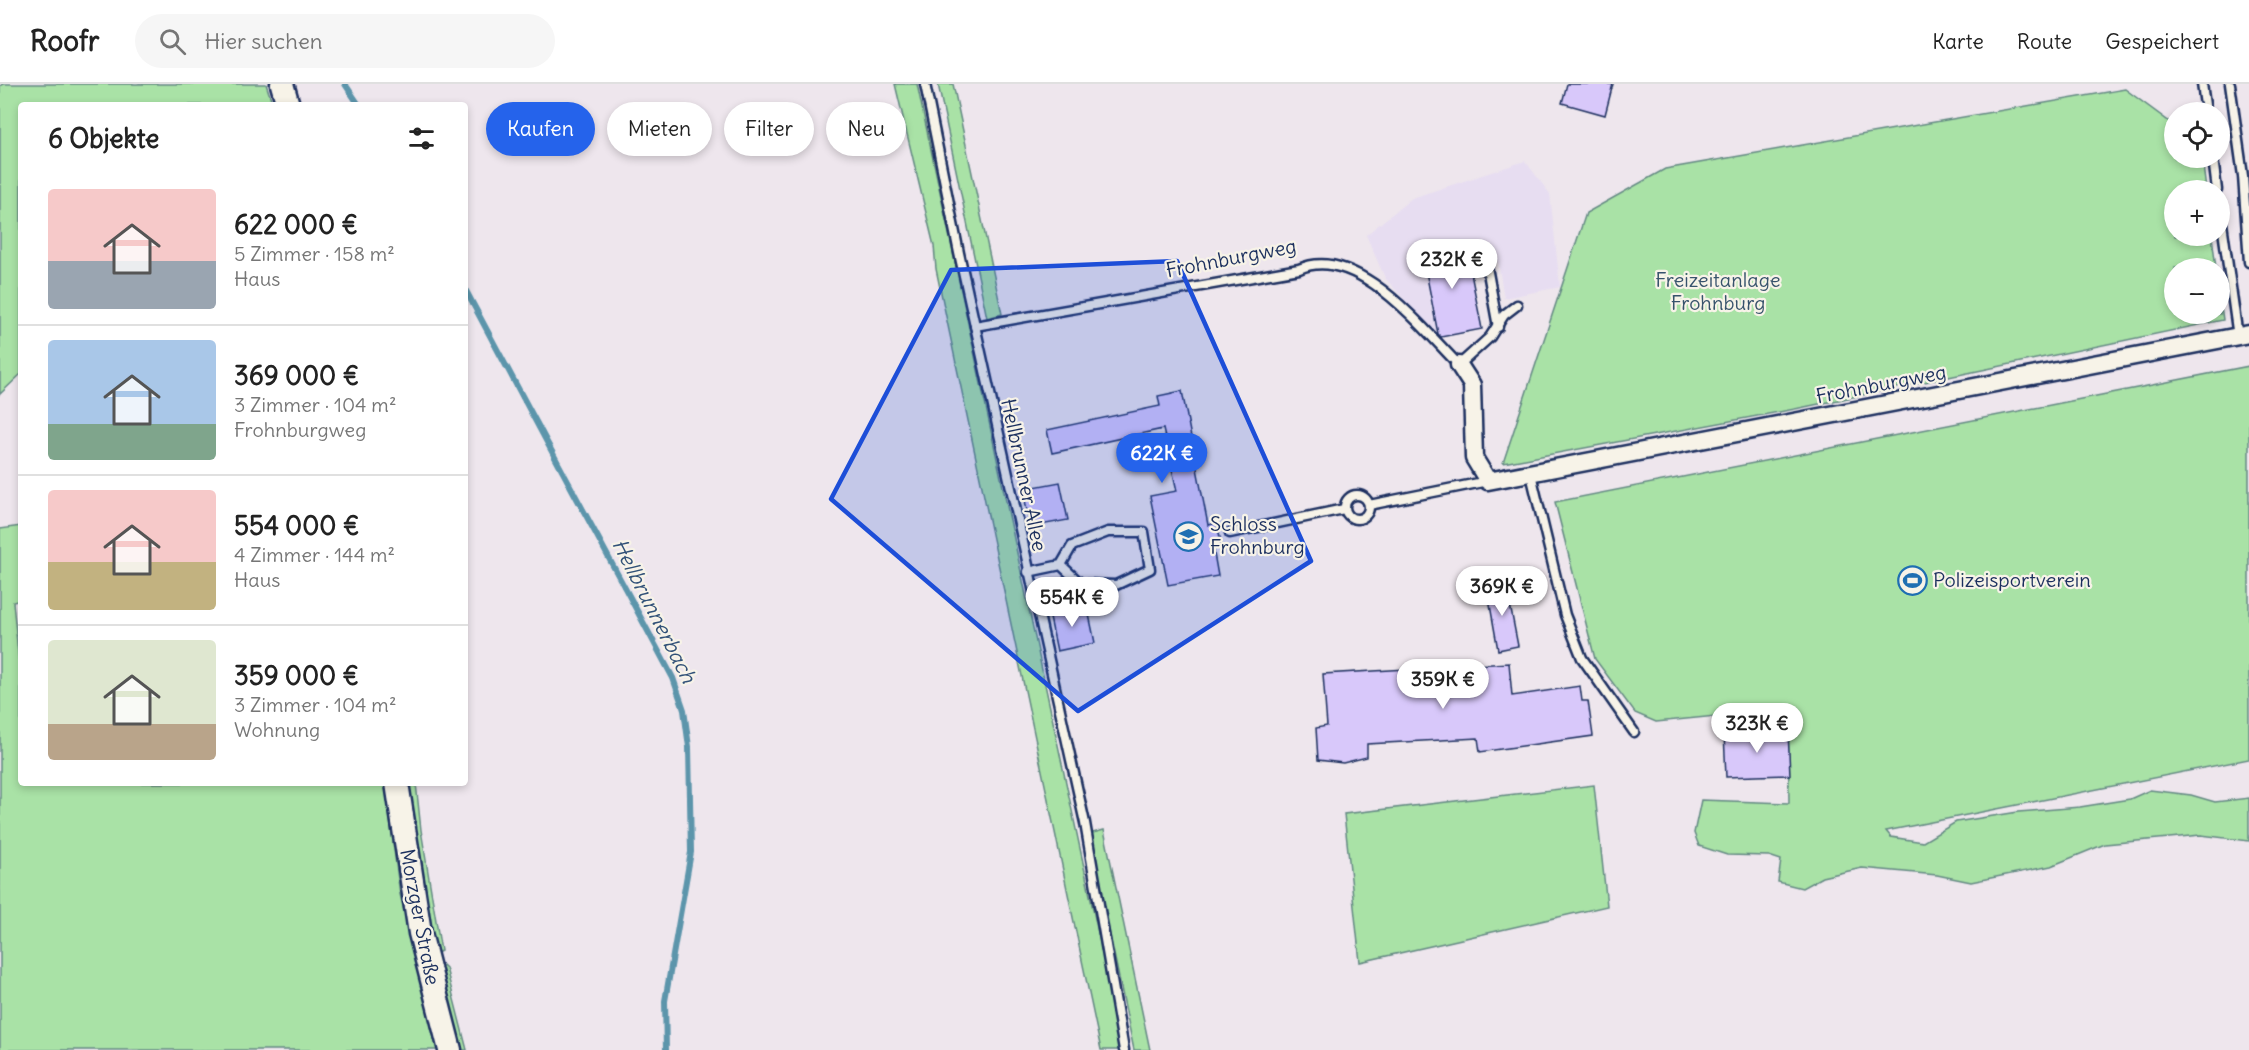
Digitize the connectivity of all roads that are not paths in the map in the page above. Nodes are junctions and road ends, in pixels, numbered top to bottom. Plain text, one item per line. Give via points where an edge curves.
1 (282, 84) edge
2 (926, 84) edge
3 (2202, 84) edge
4 (2230, 84) edge
5 (287, 102) edge
6 (2205, 102) edge
7 (2246, 178) edge
8 (2227, 246) edge
9 (2249, 262) edge
10 (1487, 267) dead end
11 (1517, 305) dead end
12 (975, 326) junction
13 (1498, 327) junction
14 (2244, 336) edge
15 (1459, 365) junction
16 (1531, 474) junction
17 (1488, 481) junction
18 (1369, 505) junction
19 (1344, 509) junction
20 (1230, 533) dead end
21 (1061, 565) junction
22 (1028, 572) junction
23 (1634, 732) dead end
24 (397, 786) edge
25 (450, 1050) edge
26 (1124, 1050) edge

1 - 5 street
2 - 12 lane, Hellbrunner Allee
3 - 6 lane
4 - 7 lane
7 - 9 lane
8 - 14 lane, Frohnburgweg
10 - 13 lane
11 - 13 lane via 1504,315
12 - 15 lane, Frohnburgweg via 1299,269 1314,262 1351,269 1374,282
12 - 22 lane, Hellbrunner Allee
13 - 15 lane
14 - 16 street, Frohnburgweg
15 - 17 street, Frohnburgweg via 1472,385 1474,458
16 - 17 street, Frohnburgweg
16 - 23 lane via 1565,615 1582,658
17 - 18 lane
18 - 19 lane via 1367,514 1359,519 1350,518
18 - 19 lane via 1364,496 1354,494 1346,500
19 - 20 lane
21 - 21 lane via 1081,584 1116,585 1150,569 1144,532 1108,532 1072,546
21 - 22 lane
22 - 26 lane, Hellbrunner Allee via 1085,823
24 - 25 street, Morzger Straße via 416,913

